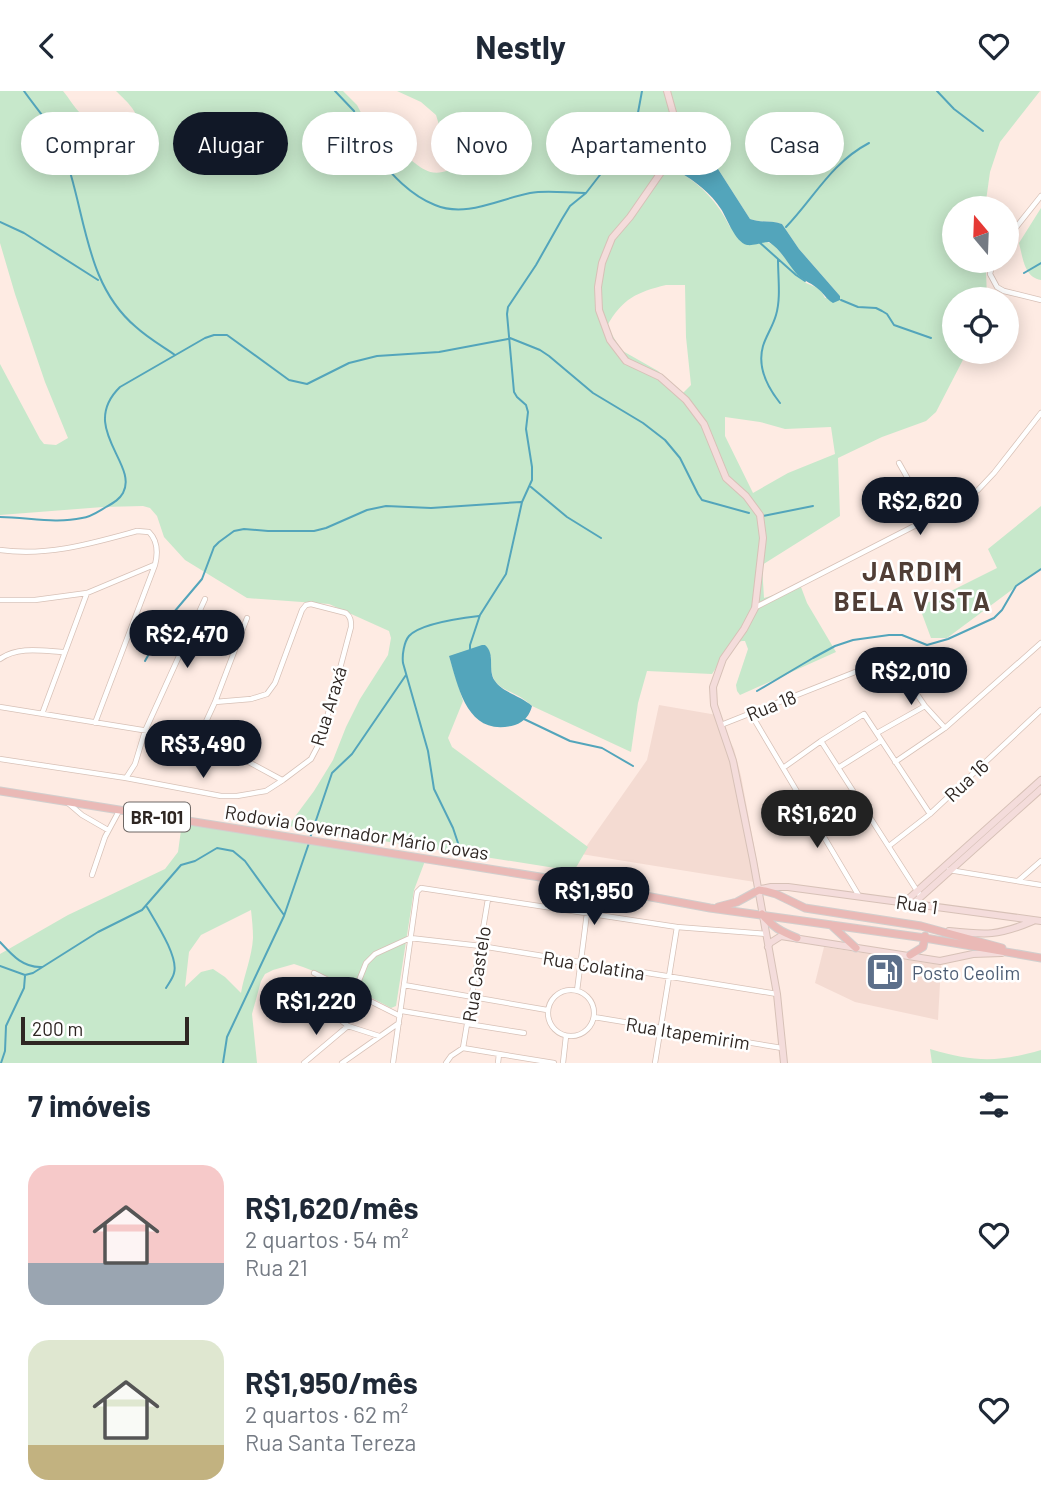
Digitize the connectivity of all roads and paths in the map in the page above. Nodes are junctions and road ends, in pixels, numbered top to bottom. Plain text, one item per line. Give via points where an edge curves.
1 (667, 91) edge
2 (1041, 196) edge
3 (1019, 224) edge
4 (990, 273) edge
5 (1041, 300) edge
6 (1041, 413) edge
7 (899, 463) dead end
8 (930, 518) junction
9 (0, 549) edge
10 (155, 565) junction
11 (87, 593) junction
12 (205, 599) dead end
13 (0, 600) edge
14 (755, 608) junction
15 (247, 618) dead end
16 (1041, 643) edge
17 (64, 652) junction
18 (0, 659) edge
19 (215, 702) junction
20 (925, 706) junction
21 (0, 707) edge
22 (1041, 710) edge
23 (42, 714) junction
24 (751, 714) junction
25 (95, 723) junction
26 (721, 725) junction
27 (945, 728) junction
28 (145, 731) junction
29 (877, 733) junction
30 (198, 739) junction
31 (821, 741) junction
32 (881, 741) junction
33 (0, 759) edge
34 (895, 762) junction
35 (783, 768) junction
36 (838, 768) junction
37 (126, 778) junction
38 (283, 780) junction
39 (1041, 780) edge
40 (1041, 789) edge
41 (0, 791) edge
42 (68, 803) junction
43 (119, 811) junction
44 (929, 814) junction
45 (108, 830) junction
46 (889, 846) junction
47 (1041, 861) edge
48 (947, 868) junction
49 (92, 875) dead end
50 (1017, 882) junction
51 (1041, 885) edge
52 (792, 887) junction
53 (759, 890) junction
54 (919, 894) junction
55 (859, 896) junction
56 (488, 899) junction
57 (791, 902) junction
58 (905, 902) junction
59 (914, 903) junction
60 (710, 908) junction
61 (587, 913) junction
62 (762, 914) junction
63 (1038, 921) edge
64 (831, 924) junction
65 (921, 926) junction
66 (677, 927) junction
67 (939, 930) junction
68 (766, 934) junction
69 (781, 936) junction
70 (410, 938) junction
71 (797, 938) junction
72 (925, 938) junction
73 (481, 946) junction
74 (768, 947) junction
75 (856, 948) junction
76 (1011, 953) junction
77 (910, 955) junction
78 (1026, 956) junction
79 (1041, 958) edge
80 (579, 962) junction
81 (314, 973) dead end
82 (668, 977) junction
83 (404, 985) junction
84 (576, 991) junction
85 (307, 993) dead end
86 (354, 993) junction
87 (777, 994) junction
88 (473, 997) junction
89 (547, 1010) junction
90 (401, 1013) junction
91 (594, 1017) junction
92 (399, 1023) junction
93 (468, 1023) junction
94 (348, 1026) junction
95 (660, 1028) junction
96 (524, 1033) dead end
97 (379, 1036) junction
98 (566, 1036) junction
99 (463, 1048) junction
100 (782, 1048) junction
101 (499, 1054) junction
102 (304, 1063) edge
103 (342, 1063) edge
104 (395, 1063) edge
105 (446, 1063) edge
106 (498, 1063) edge
107 (554, 1063) edge
108 (564, 1063) edge
109 (655, 1063) edge
110 (784, 1063) edge

1 - 14 street via 674,116 673,144 664,168 612,238 602,263 598,310 610,340 626,361 660,377 686,400 704,424 726,478 760,515 763,538
2 - 3 street
4 - 5 street via 997,286
6 - 8 street via 978,490
7 - 8 street
8 - 14 street
9 - 10 street via 63,549 144,530 156,545
10 - 11 street
10 - 25 street
11 - 13 street
11 - 17 street
12 - 28 street
14 - 26 street via 723,659 713,687
15 - 19 street
16 - 27 street
17 - 18 street via 28,650
17 - 23 street
19 - 30 street
19 - 38 street, Rua Araxá via 267,694 306,605 346,613 351,627 321,740 311,759
20 - 24 street, Rua 18 via 899,668 878,663
20 - 27 street
20 - 29 street
21 - 23 street
22 - 44 street, Rua 16
23 - 25 street
24 - 26 street, Rua 18
24 - 35 street
25 - 28 street
26 - 53 street via 733,761
27 - 34 street
28 - 30 street
28 - 37 street
29 - 31 street via 864,714
29 - 32 street
30 - 38 street
31 - 35 street
31 - 36 street
32 - 34 street
32 - 36 street
33 - 37 street, Rua Araxá
34 - 44 street
35 - 55 street
36 - 46 street
37 - 38 street, Rua Araxá via 221,796 267,791
39 - 48 street
40 - 48 street
41 - 42 main road, Rodovia Governador Mário Covas / BR-101
42 - 43 main road, Rodovia Governador Mário Covas / BR-101
42 - 45 street
43 - 45 street
43 - 60 main road, Rodovia Governador Mário Covas / BR-101
44 - 46 street, Rua 16
45 - 49 street
46 - 54 street
47 - 50 street
48 - 50 street
48 - 54 street
50 - 51 street
52 - 53 street, Rua 1
52 - 55 street, Rua 1
52 - 57 street
53 - 57 main road
53 - 60 main road via 737,902
53 - 62 street
54 - 58 street
54 - 59 street
55 - 58 street, Rua 1
56 - 61 street
56 - 70 street via 418,889
56 - 73 street, Rua Castelo
57 - 65 main road
58 - 59 street, Rua 1
59 - 63 street, Rua 1
60 - 62 main road, Rodovia Governador Mário Covas / BR-101
61 - 66 street
61 - 80 street
62 - 64 main road, Rodovia Governador Mário Covas / BR-101
62 - 68 street
62 - 71 main road via 781,932
63 - 67 street via 985,935
64 - 72 main road, Rodovia Governador Mário Covas / BR-101
64 - 75 main road
65 - 67 main road
65 - 72 main road
66 - 68 street
66 - 82 street
67 - 78 main road
68 - 69 street
68 - 74 street
69 - 71 street
69 - 74 street
70 - 73 street, Rua Colatina
70 - 83 street
70 - 86 street via 375,954 366,963
71 - 75 street
72 - 76 main road, Rodovia Governador Mário Covas / BR-101
72 - 77 main road via 923,947
73 - 80 street, Rua Colatina
73 - 88 street, Rua Castelo
74 - 87 street
75 - 77 street
76 - 77 street via 940,961
76 - 78 main road, Rodovia Governador Mário Covas / BR-101
78 - 79 main road, Rodovia Governador Mário Covas / BR-101
80 - 82 street, Rua Colatina
80 - 84 street
81 - 86 street
82 - 87 street, Rua Colatina
82 - 95 street
83 - 88 street
83 - 90 street
84 - 89 street via 557,994
84 - 91 street via 589,998
85 - 94 street
86 - 90 street
87 - 100 street
88 - 89 street
88 - 93 street, Rua Castelo
89 - 98 street via 550,1026
90 - 92 street
90 - 93 street
91 - 95 street, Rua Itapemirim
91 - 98 street via 583,1034
92 - 97 street
92 - 104 street
93 - 96 street
93 - 99 street, Rua Castelo
94 - 97 street
94 - 102 street
95 - 100 street, Rua Itapemirim
95 - 109 street
97 - 103 street
98 - 108 street
99 - 101 street
99 - 105 street
100 - 110 street
101 - 106 street
101 - 107 street

